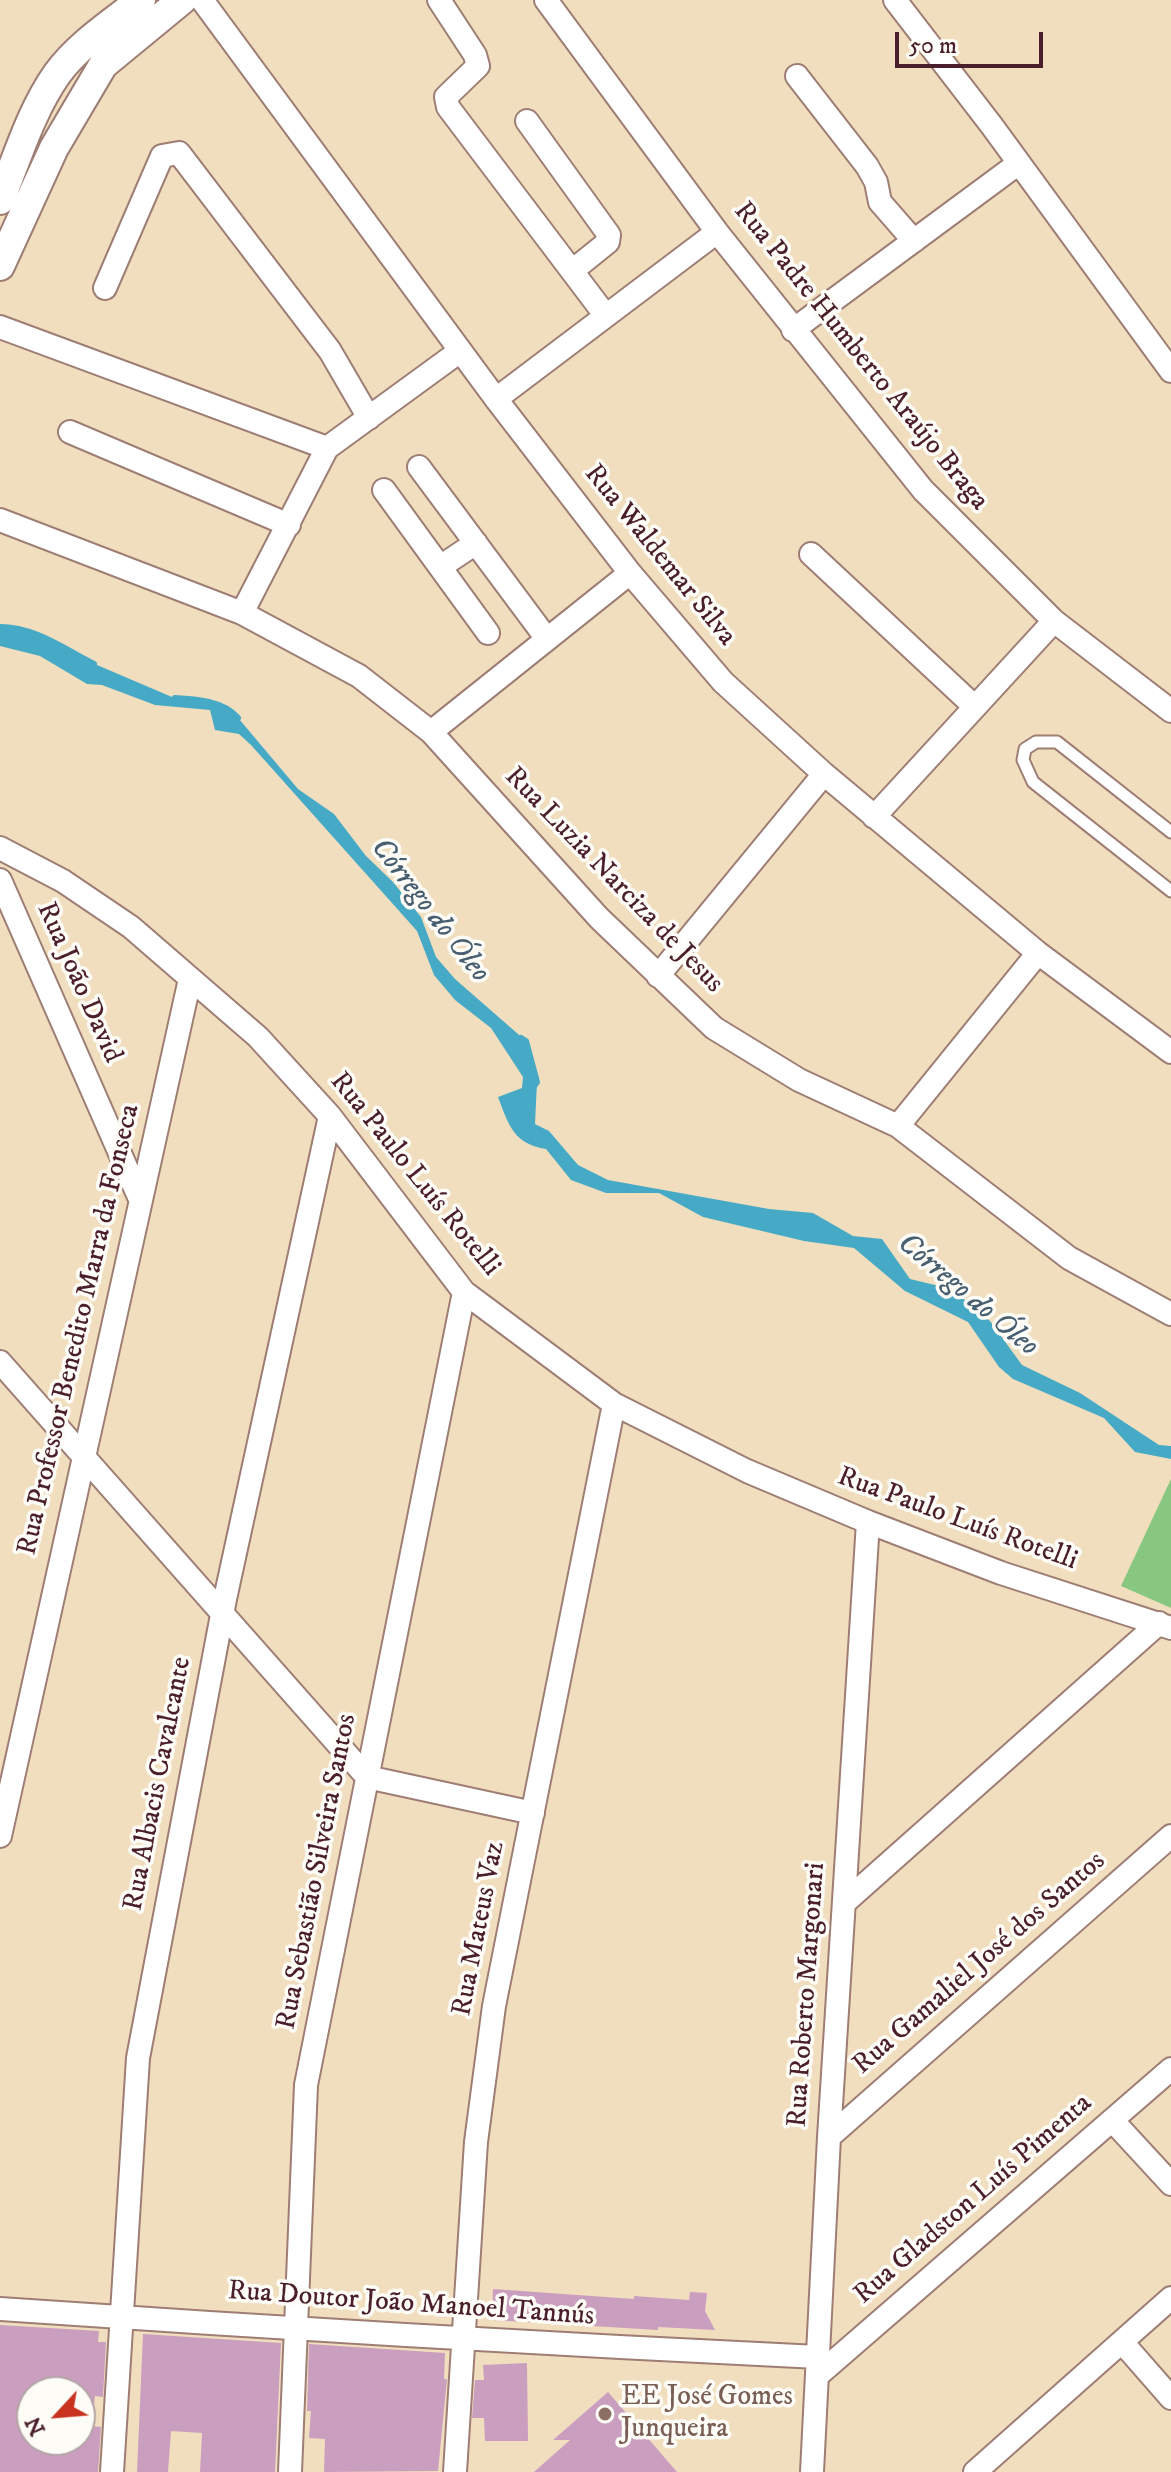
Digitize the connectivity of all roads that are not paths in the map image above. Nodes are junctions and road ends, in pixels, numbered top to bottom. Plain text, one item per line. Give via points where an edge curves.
1 (141, 0) edge
2 (182, 0) edge
3 (202, 0) edge
4 (439, 0) edge
5 (546, 0) edge
6 (895, 0) edge
7 (797, 76) dead end
8 (527, 121) dead end
9 (1019, 163) junction
10 (7, 209) edge
11 (717, 232) junction
12 (914, 241) junction
13 (0, 266) edge
14 (572, 271) junction
15 (105, 288) dead end
16 (606, 316) junction
17 (0, 327) edge
18 (793, 330) junction
19 (460, 351) junction
20 (1171, 371) edge
21 (496, 399) junction
22 (369, 418) junction
23 (70, 432) dead end
24 (327, 448) junction
25 (419, 467) dead end
26 (384, 490) dead end
27 (0, 520) edge
28 (289, 525) junction
29 (476, 543) junction
30 (811, 554) dead end
31 (440, 567) junction
32 (630, 573) junction
33 (242, 613) junction
34 (1054, 621) junction
35 (488, 633) dead end
36 (547, 639) junction
37 (1165, 698) edge
38 (975, 707) junction
39 (431, 732) junction
40 (824, 774) junction
41 (874, 817) junction
42 (1171, 832) edge
43 (0, 848) edge
44 (0, 880) edge
45 (1171, 891) edge
46 (1038, 953) junction
47 (658, 976) junction
48 (190, 979) junction
49 (1171, 1052) edge
50 (330, 1116) junction
51 (898, 1126) junction
52 (140, 1199) junction
53 (464, 1292) junction
54 (1171, 1314) edge
55 (0, 1362) edge
56 (614, 1404) junction
57 (82, 1455) junction
58 (868, 1522) junction
59 (222, 1614) junction
60 (1165, 1626) edge
61 (367, 1777) junction
62 (533, 1813) junction
63 (0, 1836) edge
64 (1171, 1836) edge
65 (844, 1903) junction
66 (1171, 2069) edge
67 (1112, 2120) junction
68 (829, 2137) junction
69 (1171, 2184) edge
70 (1171, 2298) edge
71 (0, 2309) edge
72 (120, 2317) junction
73 (298, 2326) junction
74 (461, 2341) junction
75 (1122, 2342) junction
76 (818, 2366) junction
77 (1171, 2398) edge
78 (112, 2472) edge
79 (290, 2472) edge
80 (455, 2472) edge
81 (812, 2472) edge
82 (975, 2472) edge

1 - 10 street via 85,43 57,74 31,121
2 - 10 street via 103,65 54,148
3 - 19 street, Rua Waldemar Silva
4 - 14 street via 478,66 446,97 448,107
5 - 11 street, Rua Padre Humberto Araújo Braga
6 - 9 street
7 - 12 street via 867,166 880,202
8 - 14 street via 609,235 608,242
9 - 12 street
9 - 20 street
10 - 13 street
11 - 16 street
11 - 18 street, Rua Padre Humberto Araújo Braga
12 - 18 street
14 - 16 street
15 - 22 street via 162,156 179,153 330,351
16 - 21 street
17 - 24 street
18 - 34 street, Rua Padre Humberto Araújo Braga via 923,490
19 - 21 street, Rua Waldemar Silva
19 - 22 street
21 - 32 street, Rua Waldemar Silva
22 - 24 street
23 - 28 street
24 - 28 street
25 - 29 street
26 - 31 street
27 - 33 street, Rua Luzia Narciza de Jesus
28 - 33 street
29 - 31 street
29 - 36 street
30 - 38 street
31 - 35 street
32 - 36 street
32 - 40 street, Rua Waldemar Silva via 723,682
33 - 39 street, Rua Luzia Narciza de Jesus via 359,676
34 - 37 street, Rua Padre Humberto Araújo Braga
34 - 38 street
36 - 39 street
38 - 41 street
39 - 47 street, Rua Luzia Narciza de Jesus
40 - 41 street, Rua Waldemar Silva
40 - 47 street
41 - 46 street, Rua Waldemar Silva
42 - 45 lane via 1057,742 1036,742 1025,749 1023,760 1033,782
43 - 48 street, Rua Paulo Luís Rotelli via 63,881 131,927
44 - 52 street, Rua João David
46 - 49 street, Rua Waldemar Silva
46 - 51 street
47 - 51 street, Rua Luzia Narciza de Jesus via 714,1028 799,1080
48 - 50 street, Rua Paulo Luís Rotelli via 258,1037
48 - 52 street, Rua Professor Benedito Marra da Fonseca
50 - 53 street, Rua Paulo Luís Rotelli
50 - 59 street, Rua Albacis Cavalcante
51 - 54 street, Rua Luzia Narciza de Jesus via 1069,1258
52 - 57 street, Rua Professor Benedito Marra da Fonseca
53 - 56 street, Rua Paulo Luís Rotelli
53 - 61 street, Rua Sebastião Silveira Santos
55 - 57 street
56 - 58 street, Rua Paulo Luís Rotelli via 747,1471
56 - 62 street, Rua Mateus Vaz
57 - 59 street
57 - 63 street, Rua Professor Benedito Marra da Fonseca
58 - 60 street, Rua Paulo Luís Rotelli via 1001,1573
58 - 65 street, Rua Roberto Margonari
59 - 61 street
59 - 72 street, Rua Albacis Cavalcante via 138,2058
60 - 65 street
61 - 62 street
61 - 73 street, Rua Sebastião Silveira Santos via 306,2085
62 - 74 street, Rua Mateus Vaz via 494,2006 476,2142
64 - 68 street, Rua Gamaliel José dos Santos
65 - 68 street, Rua Roberto Margonari
66 - 67 street, Rua Gladston Luís Pimenta
67 - 69 street
67 - 76 street, Rua Gladston Luís Pimenta
68 - 76 street, Rua Roberto Margonari
70 - 75 street
71 - 72 street, Rua Doutor João Manoel Tannús
72 - 73 street, Rua Doutor João Manoel Tannús
72 - 78 street, Rua Albacis Cavalcante
73 - 74 street, Rua Doutor João Manoel Tannús
73 - 79 street, Rua Sebastião Silveira Santos
74 - 76 street, Rua Doutor João Manoel Tannús
74 - 80 street, Rua Mateus Vaz
75 - 77 street
75 - 82 street
76 - 81 street, Rua Roberto Margonari

